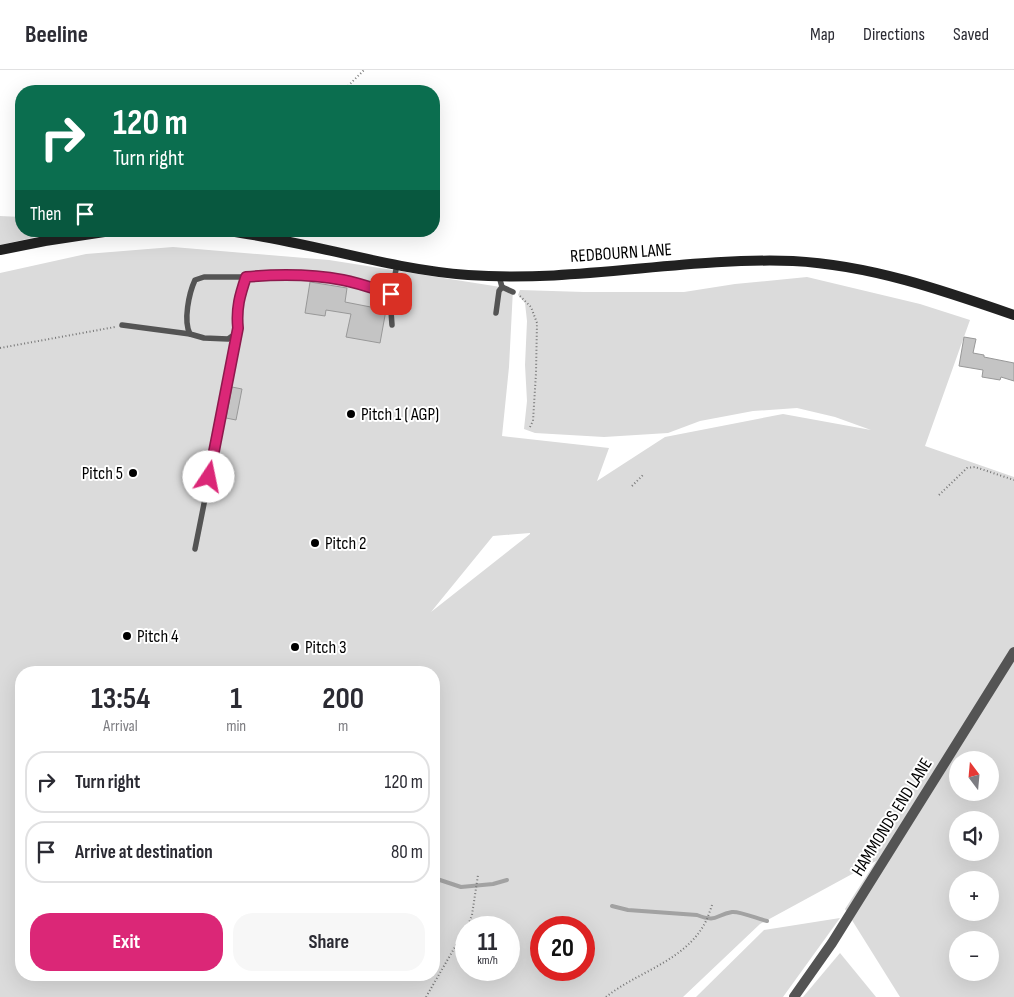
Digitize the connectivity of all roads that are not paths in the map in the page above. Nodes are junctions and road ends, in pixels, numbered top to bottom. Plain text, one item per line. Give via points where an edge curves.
1 (72, 237) edge
2 (263, 237) edge
3 (0, 250) edge
4 (397, 265) junction
5 (499, 276) junction
6 (246, 277) junction
7 (502, 287) junction
8 (513, 292) road end
9 (391, 294) junction
10 (496, 313) dead end
11 (1014, 315) edge
12 (392, 325) dead end
13 (122, 326) road end
14 (238, 332) junction
15 (190, 334) junction
16 (195, 549) dead end
17 (1014, 652) edge
18 (794, 997) edge

1 - 3 main road
2 - 4 main road, REDBOURN LANE
4 - 5 main road, REDBOURN LANE
4 - 9 lane
5 - 7 lane
5 - 11 main road, REDBOURN LANE via 792,261 887,274
6 - 9 lane via 277,274 313,276 344,280
6 - 14 lane via 236,316
6 - 15 lane via 195,280 186,320
7 - 8 lane
7 - 10 lane
9 - 12 lane
13 - 15 lane
14 - 15 lane via 228,339
14 - 16 lane
17 - 18 street, HAMMONDS END LANE via 832,943

